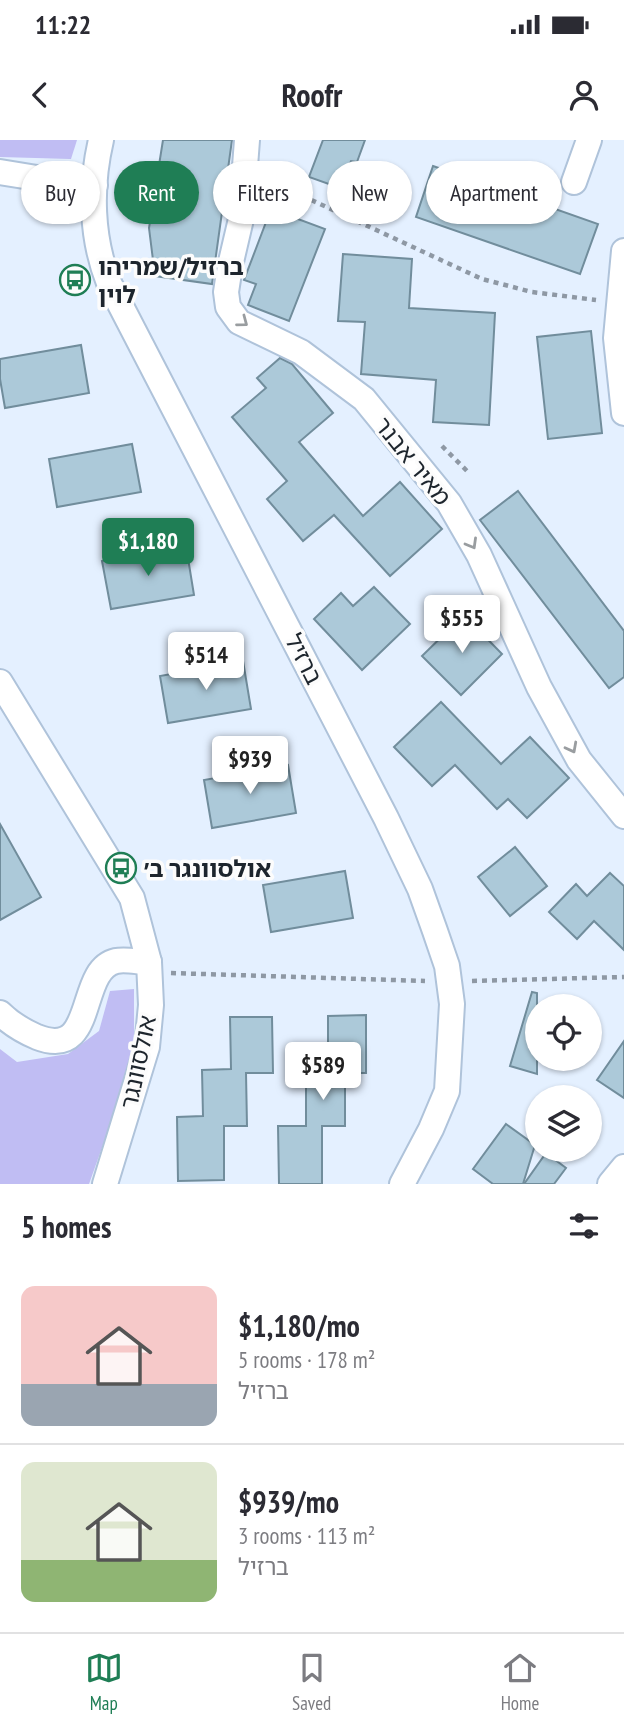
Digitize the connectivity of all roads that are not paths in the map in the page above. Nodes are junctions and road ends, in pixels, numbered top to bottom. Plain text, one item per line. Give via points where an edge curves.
1 (101, 140) edge
2 (247, 140) edge
3 (589, 140) edge
4 (97, 161) edge
5 (0, 172) edge
6 (21, 176) edge
7 (574, 182) dead end
8 (96, 224) edge
9 (624, 251) edge
10 (624, 413) edge
11 (0, 682) edge
12 (624, 816) edge
13 (149, 967) junction
14 (0, 1013) edge
15 (624, 1167) edge
16 (105, 1184) edge
17 (402, 1184) edge
18 (610, 1184) edge

1 - 4 street, ברזיל
2 -> 12 street, מאיר אבנר via 241,219 226,292 228,307 239,322 301,352 363,399 449,503 579,760
3 - 7 street
5 - 6 street
8 - 17 street, ברזיל via 100,259 109,282 386,818 420,889 439,943 452,1004 446,1091
9 - 10 street via 616,338
11 - 13 street, אולסוונגר via 132,898
13 - 14 street via 115,961 100,972 83,1021 67,1038 49,1041 27,1033
13 - 16 street, אולסוונגר via 147,1047
15 - 18 street

